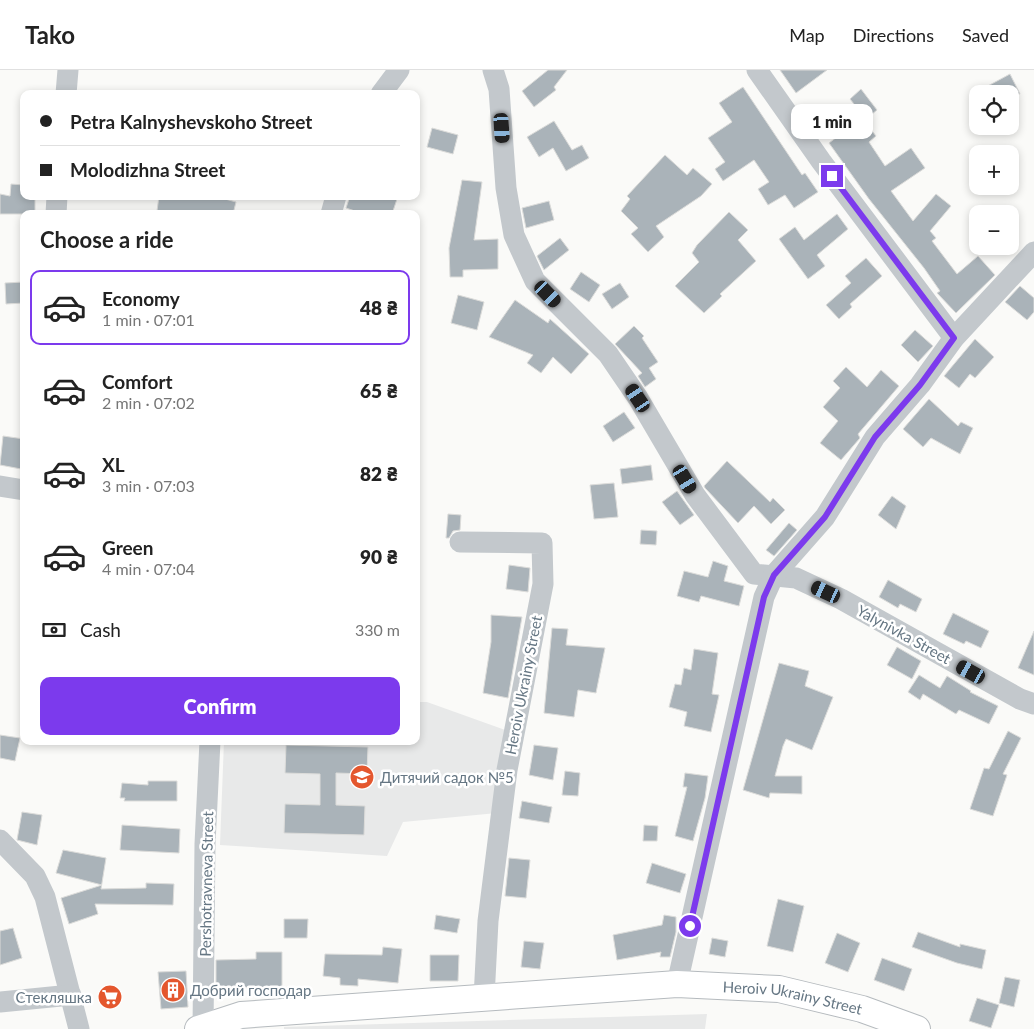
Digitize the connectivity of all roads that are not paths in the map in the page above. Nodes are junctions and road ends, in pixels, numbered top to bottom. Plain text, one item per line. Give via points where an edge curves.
1 (68, 70) edge
2 (399, 70) edge
3 (493, 70) edge
4 (757, 70) edge
5 (66, 90) edge
6 (384, 90) edge
7 (1034, 252) edge
8 (954, 338) junction
9 (0, 486) edge
10 (20, 489) edge
11 (460, 542) dead end
12 (774, 575) junction
13 (1034, 704) edge
14 (210, 745) edge
15 (0, 840) edge
16 (677, 984) junction
17 (71, 996) junction
18 (484, 998) junction
19 (0, 1002) edge
20 (201, 1028) edge
21 (79, 1029) edge
22 (917, 1029) edge

1 - 5 street
2 - 6 street
3 - 12 street, Yalynivka Street via 499,89 506,188 514,235 535,281 608,354 638,398 695,496 754,574
4 - 8 street
7 - 8 street
8 - 12 street via 920,385 875,437 825,517
9 - 10 street
11 - 18 street, Heroiv Ukrainy Street via 542,542 543,584 507,770 488,921
12 - 13 street, Yalynivka Street via 796,578 841,599
12 - 16 street via 764,597
14 - 20 street, Pershotravneva Street
15 - 17 street via 35,876 45,897
16 - 18 main road, Heroiv Ukrainy Street
16 - 22 main road, Heroiv Ukrainy Street via 779,989 862,1009
17 - 19 street
17 - 21 street
18 - 20 main road, Heroiv Ukrainy Street via 242,1015

